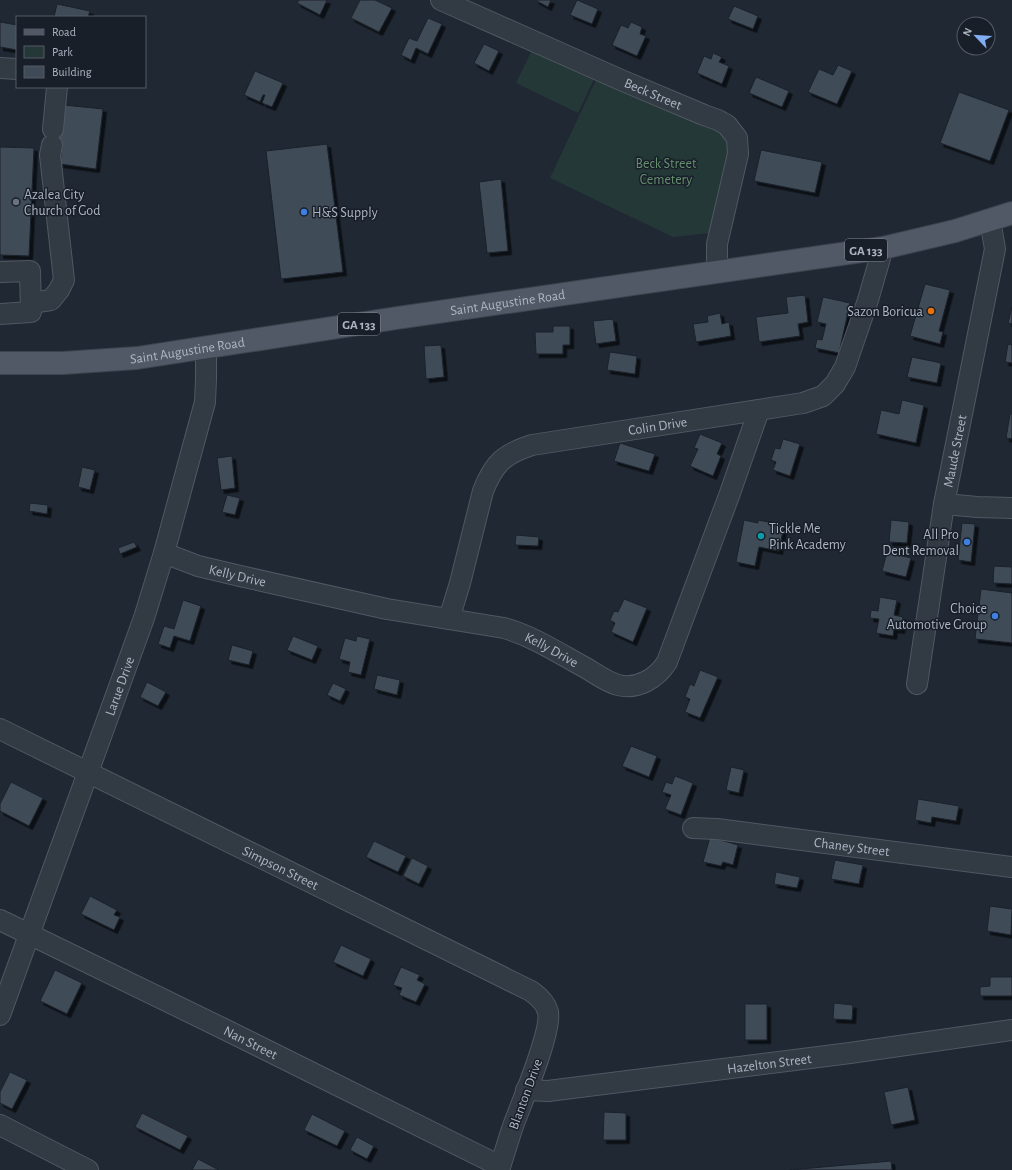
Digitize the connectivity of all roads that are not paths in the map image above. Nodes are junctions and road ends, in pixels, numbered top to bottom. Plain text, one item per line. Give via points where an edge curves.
1 (441, 0) edge
2 (0, 68) edge
3 (16, 69) edge
4 (57, 88) edge
5 (1012, 213) edge
6 (990, 220) junction
7 (883, 248) junction
8 (717, 271) junction
9 (0, 272) edge
10 (31, 303) junction
11 (0, 314) edge
12 (206, 348) junction
13 (0, 364) edge
14 (759, 410) junction
15 (944, 504) junction
16 (1012, 508) edge
17 (164, 553) junction
18 (449, 619) junction
19 (917, 684) dead end
20 (0, 728) edge
21 (89, 772) junction
22 (692, 828) dead end
23 (1012, 867) edge
24 (0, 920) edge
25 (30, 935) junction
26 (0, 1015) edge
27 (548, 1018) joint
28 (1012, 1030) edge
29 (526, 1090) junction
30 (0, 1125) edge
31 (499, 1168) edge
32 (88, 1170) edge

1 - 8 street, Beck Street via 727,125 738,138 738,154 717,244
2 - 3 street
4 - 10 street via 50,155 64,280 51,300
5 - 6 main road, Saint Augustine Road / GA 133
6 - 7 main road, Saint Augustine Road / GA 133
6 - 15 street, Maude Street via 995,248
7 - 8 main road, Saint Augustine Road / GA 133
7 - 14 street, Colin Drive via 845,367 835,384 823,396 803,403
8 - 12 main road, Saint Augustine Road / GA 133
9 - 10 street via 30,271
10 - 11 street via 31,312
12 - 13 main road, Saint Augustine Road / GA 133 via 137,358
12 - 17 street, Larue Drive via 204,402
14 - 18 street, Colin Drive via 532,445 505,457 495,466 483,491
14 - 18 street, Kelly Drive via 670,655 661,671 644,683 635,686 618,685 514,631
15 - 16 street
15 - 19 street, Maude Street
17 - 18 street, Kelly Drive via 198,566 240,576 387,609
17 - 21 street, Larue Drive via 144,618
20 - 21 street, Simpson Street
21 - 25 street, Larue Drive
21 - 27 street, Simpson Street via 531,991 542,1000
22 - 23 street, Chaney Street via 718,829
24 - 25 street, Nan Street
25 - 26 street, Larue Drive
25 - 31 street, Nan Street via 229,1031
27 - 29 street, Blanton Drive via 547,1031
28 - 29 street, Hazelton Street via 548,1092
29 - 31 street, Blanton Drive
30 - 32 street

